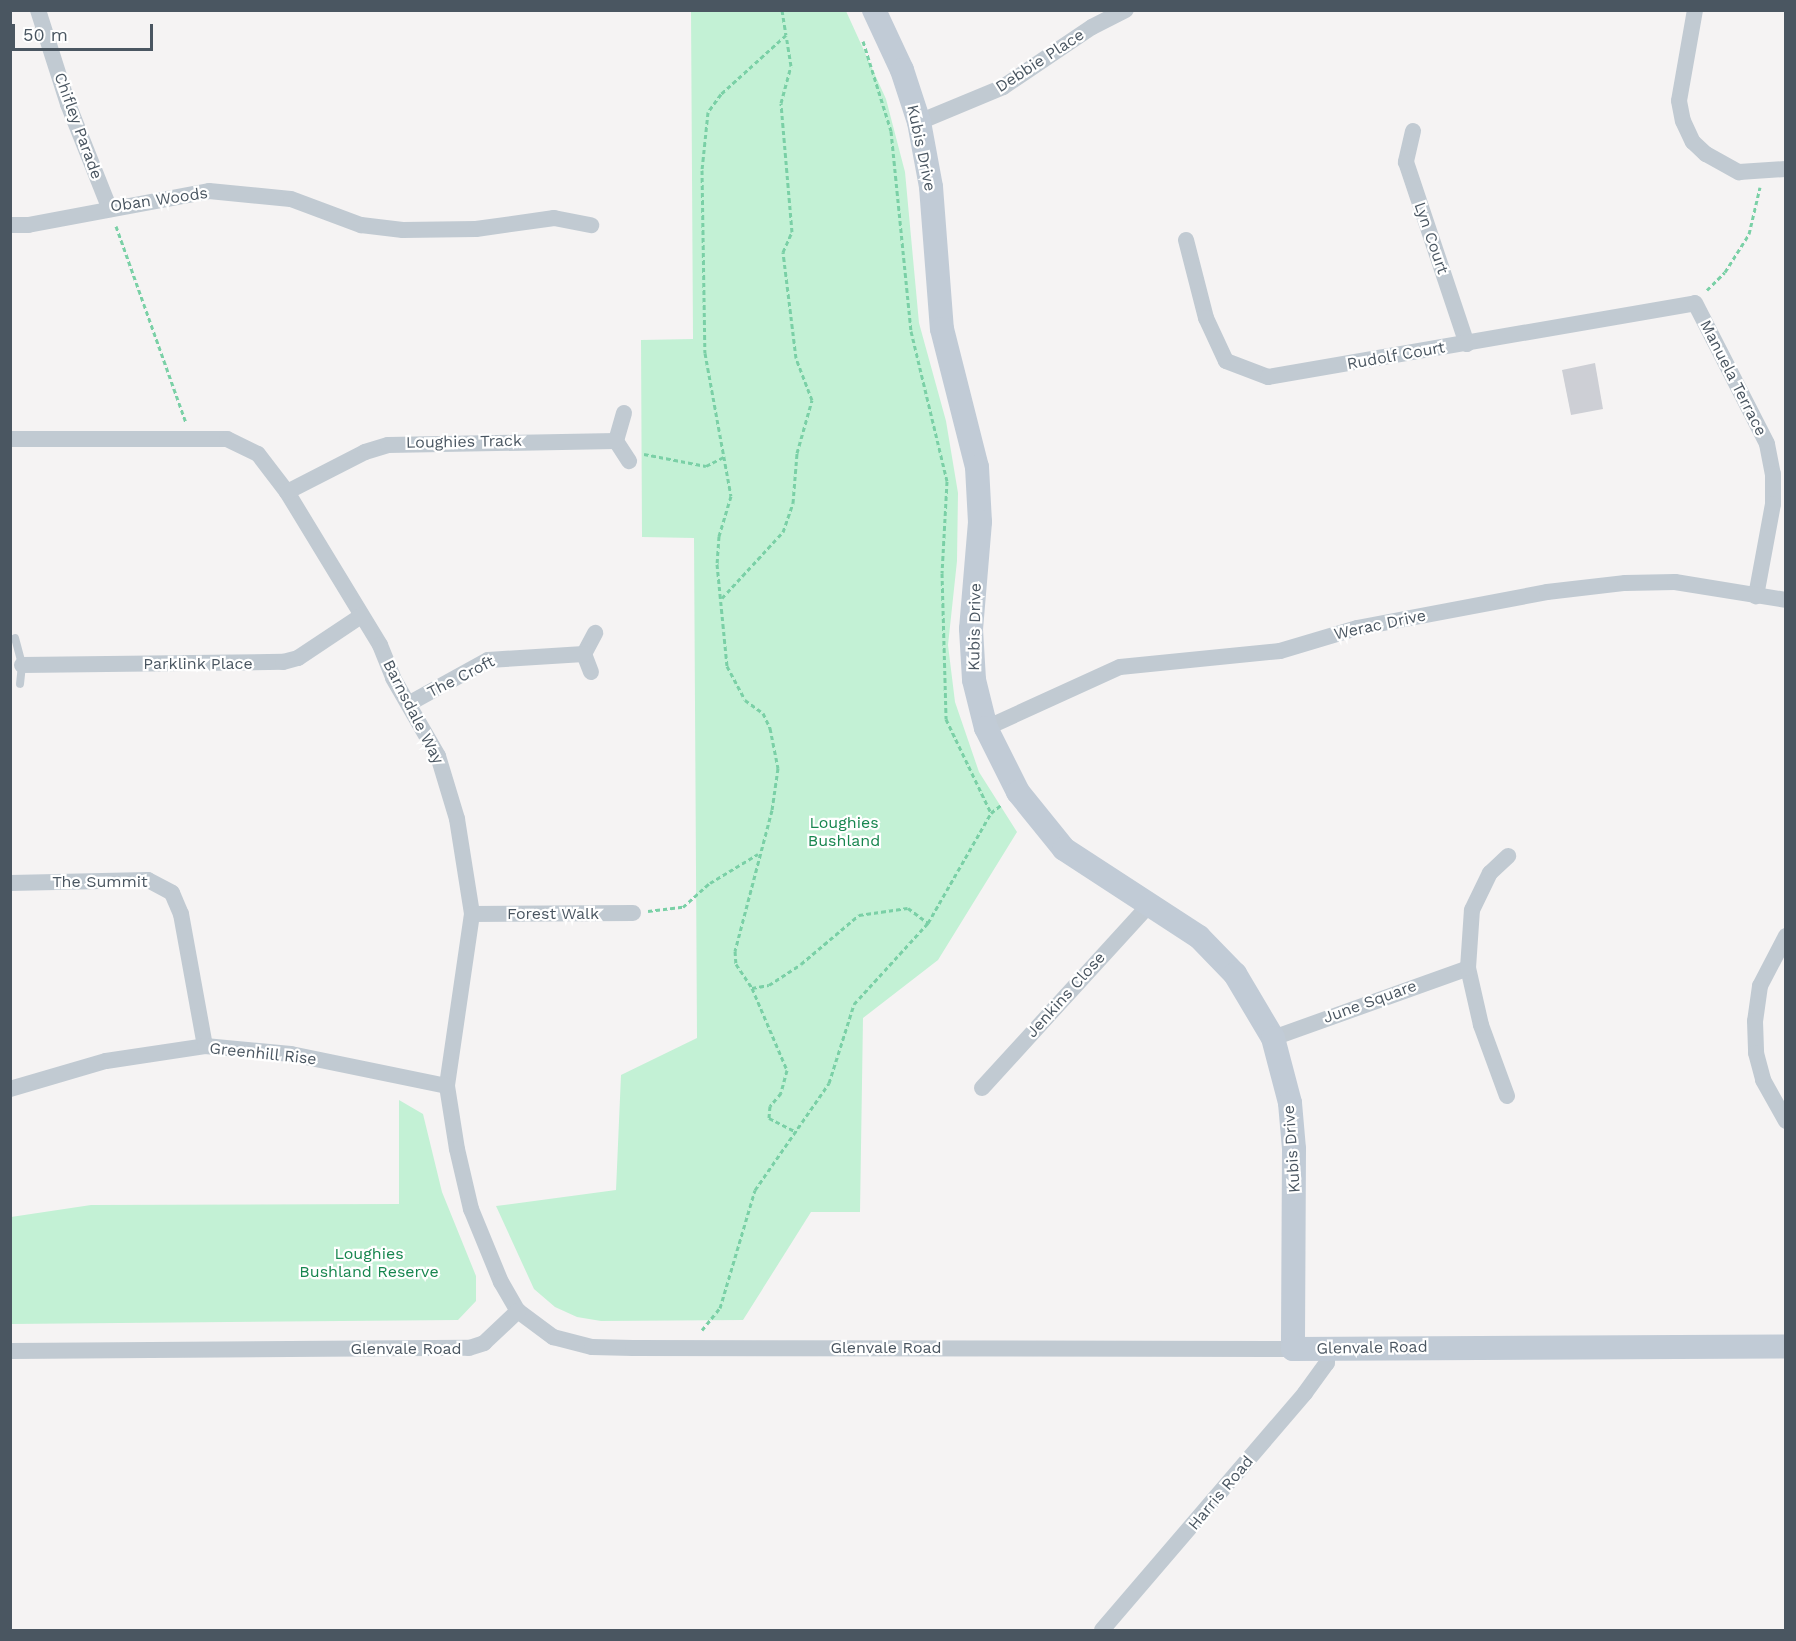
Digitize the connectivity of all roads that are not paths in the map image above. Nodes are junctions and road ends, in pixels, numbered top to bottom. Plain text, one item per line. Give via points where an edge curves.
1 (38, 10) edge
2 (874, 10) edge
3 (1126, 10) edge
4 (1695, 10) edge
5 (919, 122) junction
6 (1413, 131) dead end
7 (1785, 169) edge
8 (109, 207) junction
9 (10, 225) edge
10 (591, 225) dead end
11 (1186, 240) dead end
12 (1695, 303) joint
13 (1467, 344) junction
14 (624, 413) dead end
15 (10, 439) edge
16 (616, 441) junction
17 (629, 461) dead end
18 (287, 492) junction
19 (1756, 596) junction
20 (1785, 600) edge
21 (361, 616) junction
22 (595, 633) dead end
23 (15, 638) dead end
24 (584, 654) junction
25 (22, 665) junction
26 (591, 672) dead end
27 (20, 684) dead end
28 (410, 703) junction
29 (986, 728) junction
30 (1508, 856) dead end
31 (10, 883) edge
32 (1150, 903) junction
33 (639, 913) road end
34 (472, 914) junction
35 (1785, 936) edge
36 (1468, 968) junction
37 (1273, 1038) junction
38 (204, 1046) junction
39 (447, 1086) junction
40 (982, 1088) dead end
41 (10, 1089) edge
42 (1507, 1096) dead end
43 (1785, 1121) edge
44 (518, 1311) junction
45 (1785, 1346) edge
46 (1293, 1349) junction
47 (1327, 1349) junction
48 (10, 1351) edge
49 (1102, 1630) edge

1 - 8 street, Chifley Parade via 68,104
2 - 5 street, Kubis Drive via 902,70
3 - 5 street, Debbie Place via 1092,27 1003,87
4 - 7 street via 1679,101 1683,122 1706,154 1739,172
5 - 29 street, Kubis Drive via 931,187 942,329 977,467 980,522 971,629 974,680
6 - 13 street, Lyn Court via 1406,162
8 - 9 street, Oban Woods via 28,225
8 - 10 street, Oban Woods via 209,191 291,199 361,225 403,230 477,228 554,218
11 - 13 street, Rudolf Court via 1206,318 1226,361 1246,372 1268,377
12 - 13 street, Rudolf Court
12 - 19 street, Manuela Terrace via 1767,444 1773,504
14 - 16 street
15 - 18 street, Barnsdale Way via 227,439 258,454
16 - 17 street
16 - 18 street, Loughies Track via 388,445 365,452
18 - 21 street, Barnsdale Way
19 - 20 street, Werac Drive
19 - 29 street, Werac Drive via 1689,583 1657,582 1547,592 1356,628 1280,651 1120,668
21 - 25 street, Parklink Place via 298,658 283,662
21 - 28 street, Barnsdale Way
22 - 24 street
23 - 25 lane
24 - 26 street
24 - 28 street, The Croft via 488,660
25 - 27 lane
28 - 34 street, Barnsdale Way via 438,756 458,819
29 - 32 street, Kubis Drive via 1017,792 1064,849
30 - 36 street via 1490,873 1472,910
31 - 38 street, The Summit via 148,880 172,893 181,914
32 - 37 street, Kubis Drive via 1199,937 1235,974
32 - 40 street, Jenkins Close
33 - 34 street, Forest Walk
34 - 39 street, Barnsdale Way
35 - 43 street via 1761,986 1755,1021 1756,1053 1763,1080
36 - 37 street, June Square
36 - 42 street via 1481,1025
37 - 46 street, Kubis Drive via 1290,1103 1294,1149
38 - 39 street, Greenhill Rise via 291,1054
38 - 41 street, Greenhill Rise via 106,1061
39 - 44 street, Barnsdale Way via 471,1209 501,1282
44 - 46 street, Glenvale Road via 553,1337 592,1347
44 - 48 street, Glenvale Road via 484,1343 469,1348
45 - 47 street, Glenvale Road
46 - 47 street, Glenvale Road
47 - 49 street, Harris Road via 1327,1363 1305,1393

